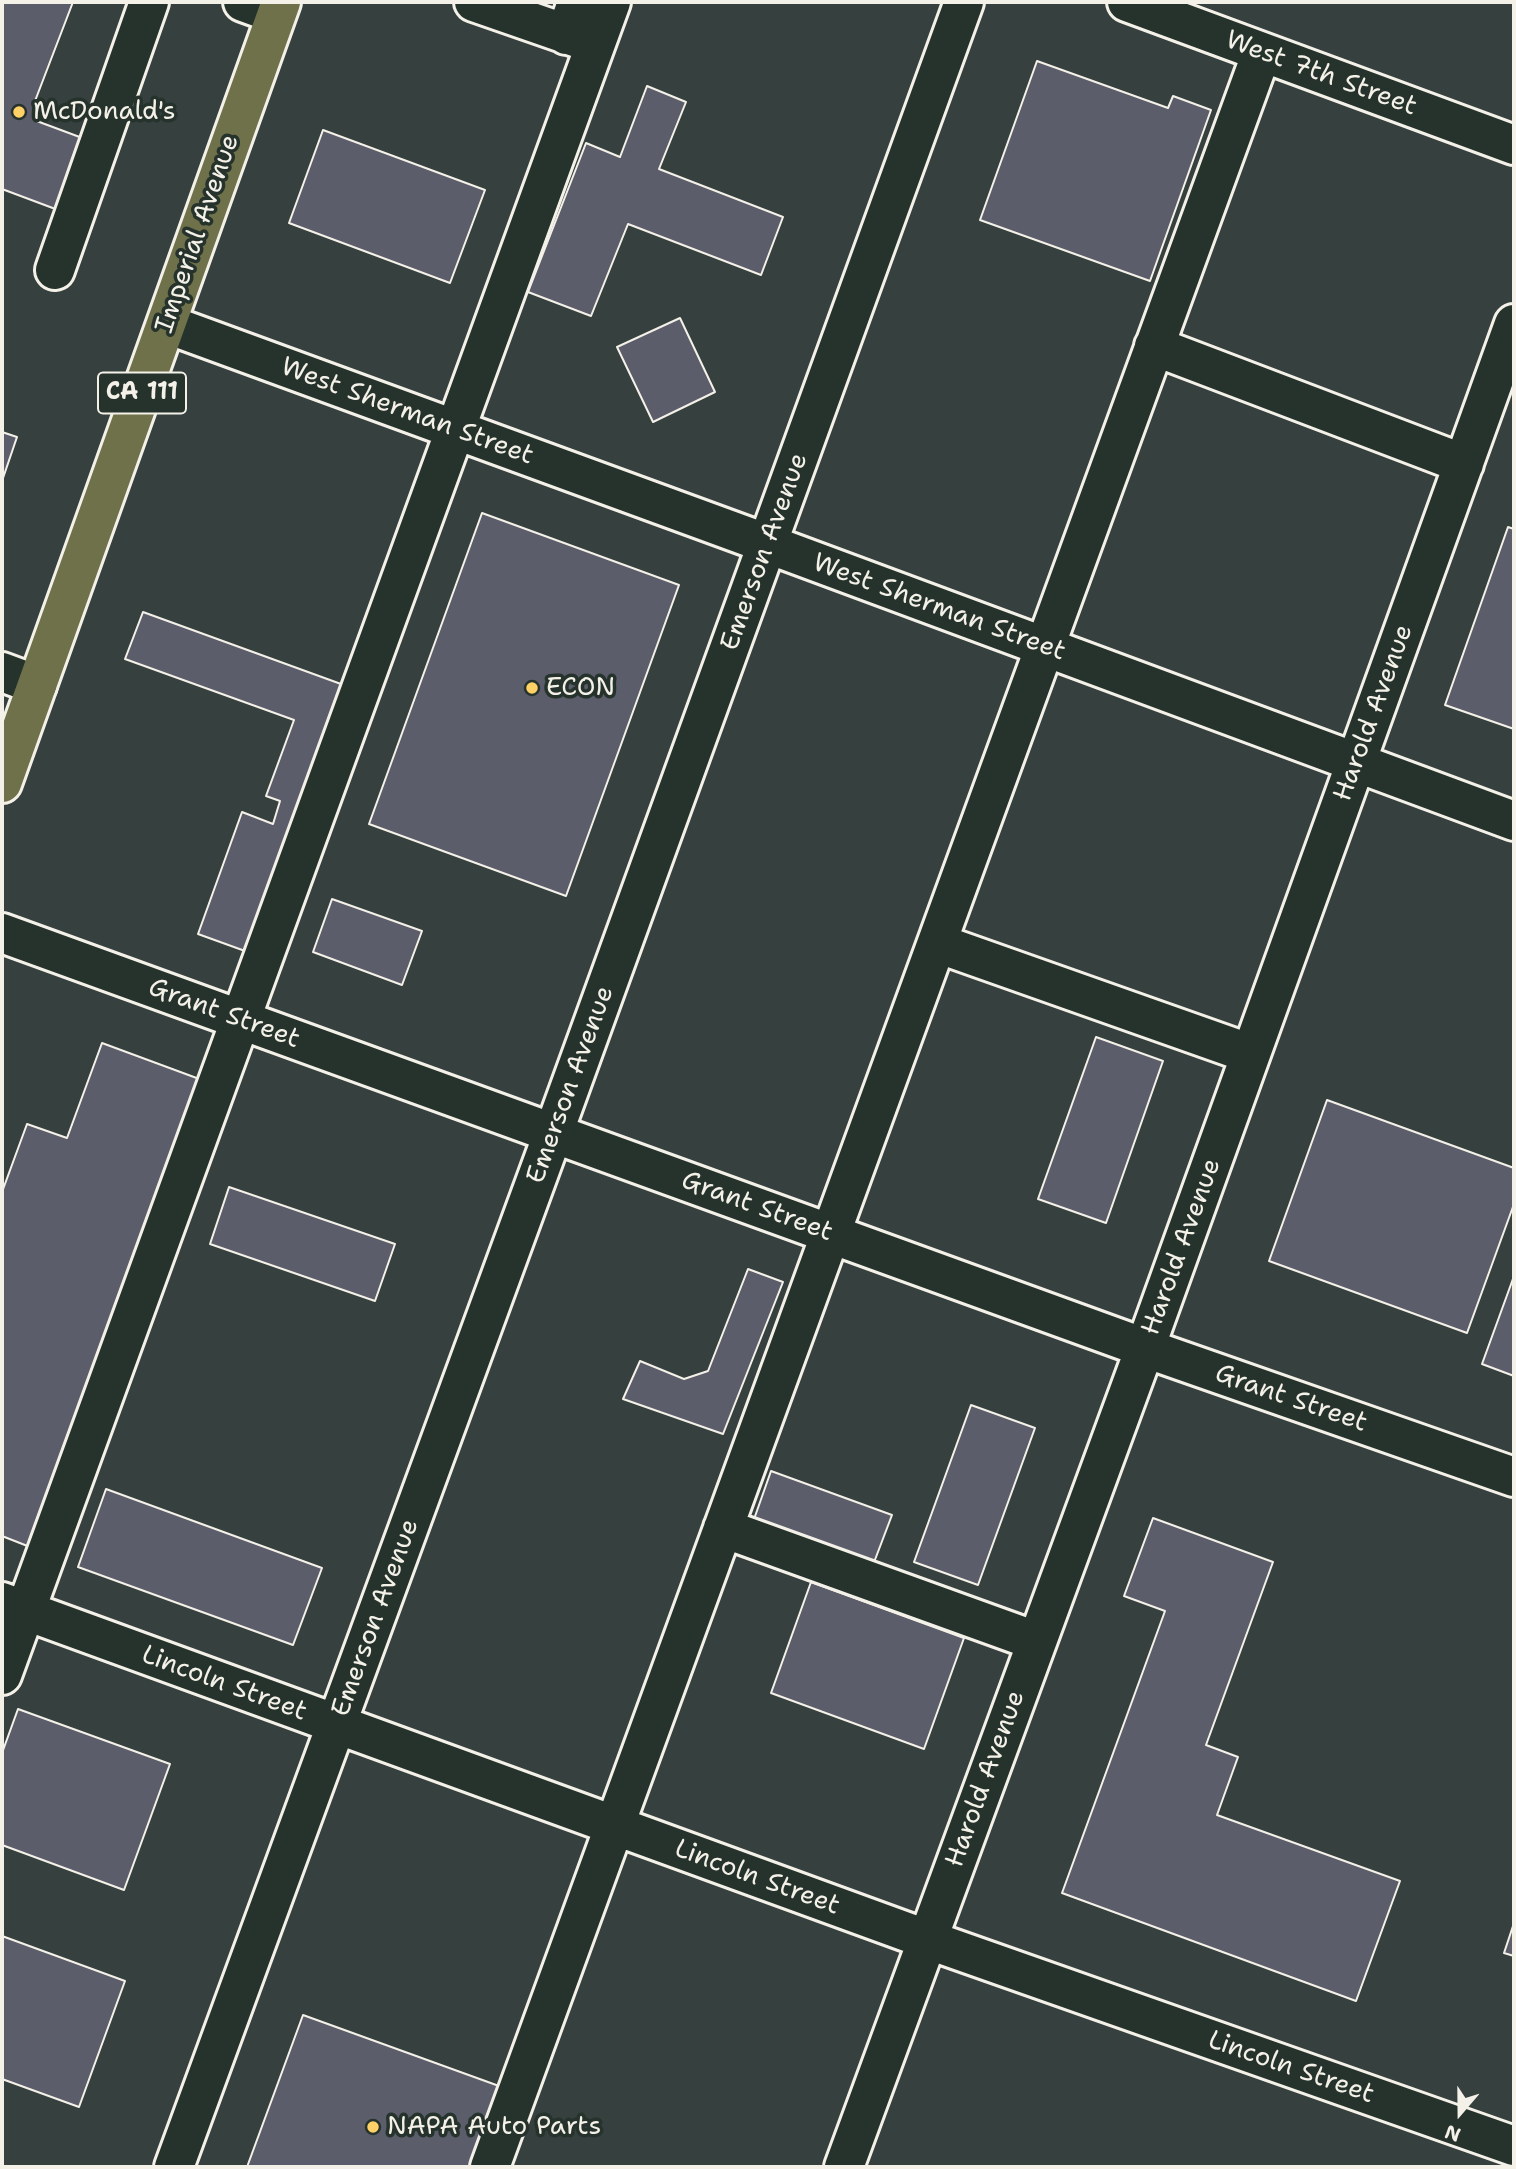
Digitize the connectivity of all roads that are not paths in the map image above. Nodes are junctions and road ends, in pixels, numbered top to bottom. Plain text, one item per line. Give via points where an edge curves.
1 (149, 2) edge
2 (474, 2) edge
3 (611, 2) edge
4 (964, 2) edge
5 (1127, 2) edge
6 (266, 6) edge
7 (580, 27) edge
8 (1262, 52) junction
9 (1514, 145) edge
10 (55, 270) dead end
11 (167, 324) junction
12 (1514, 324) edge
13 (1154, 346) junction
14 (455, 430) junction
15 (1464, 464) junction
16 (768, 544) junction
17 (1045, 647) junction
18 (19, 679) edge
19 (1356, 762) junction
20 (2, 783) edge
21 (1514, 821) edge
22 (2, 933) edge
23 (937, 943) junction
24 (240, 1020) junction
25 (1251, 1054) junction
26 (553, 1133) junction
27 (831, 1234) junction
28 (1145, 1348) junction
29 (1514, 1477) edge
30 (723, 1528) junction
31 (14, 1606) edge
32 (1036, 1641) junction
33 (2, 1675) edge
34 (337, 1725) junction
35 (615, 1826) junction
36 (926, 1939) junction
37 (1514, 2146) edge
38 (174, 2167) edge
39 (490, 2167) edge
40 (844, 2167) edge

1 - 10 street
2 - 7 street
3 - 7 street
4 - 16 street, Emerson Avenue
5 - 8 street, West 7th Street
6 - 11 highway, Imperial Avenue / CA 111
7 - 14 street
8 - 9 street, West 7th Street
8 - 13 street
11 - 14 street, West Sherman Street
11 - 18 highway, Imperial Avenue / CA 111
12 - 15 street, Harold Avenue
13 - 15 street
13 - 17 street
14 - 16 street, West Sherman Street
14 - 24 street
15 - 19 street, Harold Avenue
16 - 17 street, West Sherman Street
16 - 26 street, Emerson Avenue
17 - 19 street, West Sherman Street
17 - 23 street
18 - 20 highway, Imperial Avenue / CA 111
19 - 21 street, West Sherman Street
19 - 25 street, Harold Avenue
22 - 24 street, Grant Street
23 - 25 street
23 - 27 street
24 - 26 street, Grant Street
24 - 31 street
25 - 28 street, Harold Avenue
26 - 27 street, Grant Street
26 - 34 street, Emerson Avenue
27 - 28 street, Grant Street
27 - 30 street
28 - 29 street, Grant Street
28 - 32 street, Harold Avenue
30 - 32 street
30 - 35 street
31 - 33 street
31 - 34 street, Lincoln Street
32 - 36 street, Harold Avenue
34 - 35 street, Lincoln Street
34 - 38 street, Emerson Avenue
35 - 36 street, Lincoln Street
35 - 39 street
36 - 37 street, Lincoln Street
36 - 40 street, Harold Avenue

